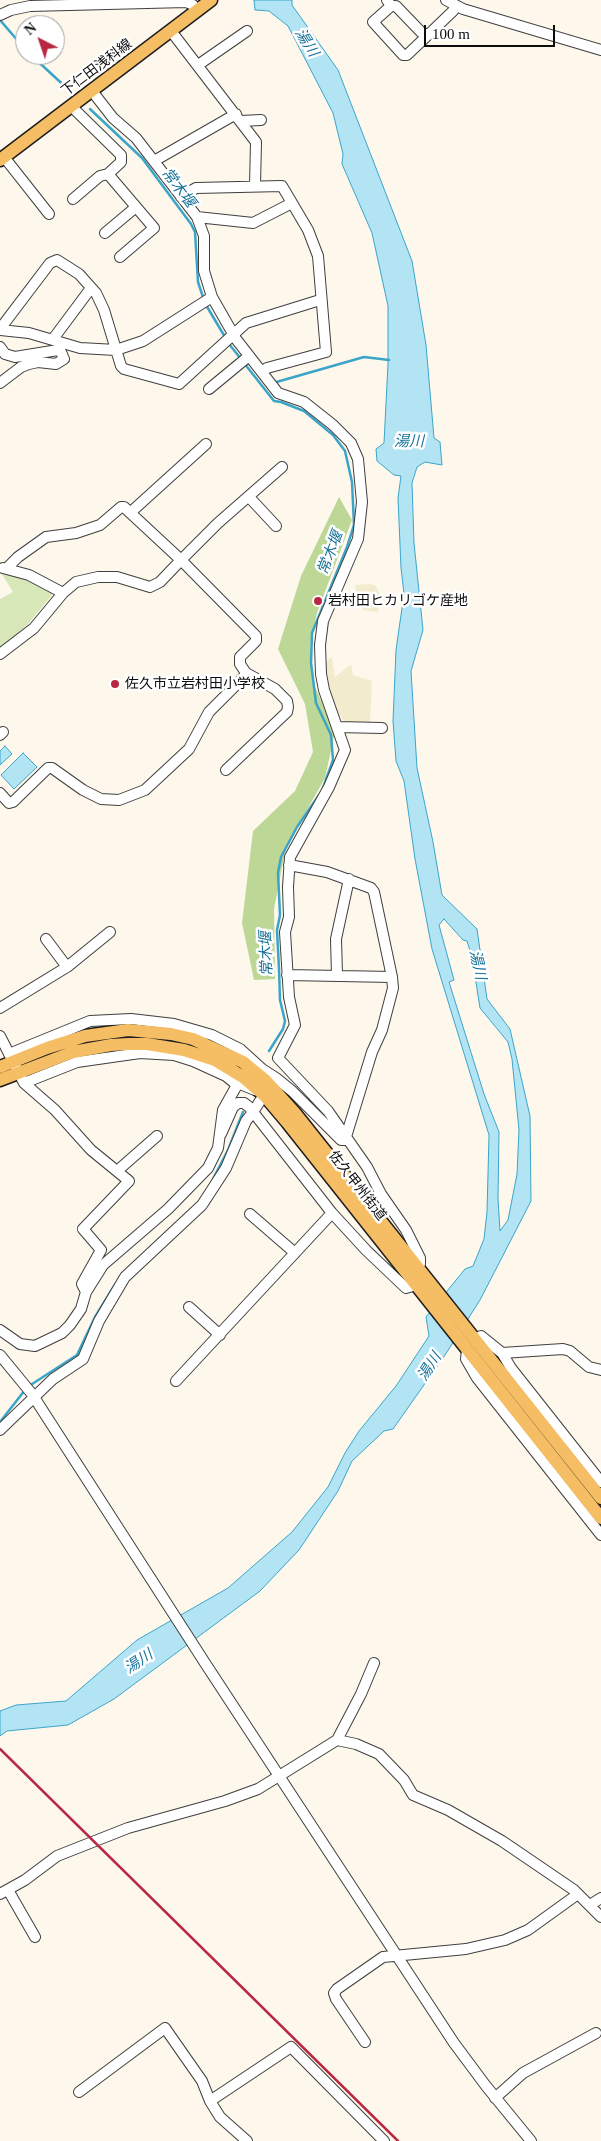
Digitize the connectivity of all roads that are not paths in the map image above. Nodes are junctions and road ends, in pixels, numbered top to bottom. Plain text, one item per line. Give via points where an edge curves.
1 (211, 0) edge
2 (446, 0) edge
3 (389, 3) edge
4 (456, 6) junction
5 (197, 10) junction
6 (1, 13) edge
7 (170, 31) junction
8 (247, 31) dead end
9 (428, 35) junction
10 (601, 50) edge
11 (198, 65) junction
12 (89, 93) junction
13 (73, 105) junction
14 (238, 118) junction
15 (261, 120) dead end
16 (2, 158) edge
17 (154, 161) junction
18 (108, 174) junction
19 (256, 185) junction
20 (181, 197) junction
21 (73, 199) dead end
22 (292, 203) junction
23 (136, 207) junction
24 (49, 214) dead end
25 (197, 217) junction
26 (105, 233) dead end
27 (120, 257) dead end
28 (91, 288) junction
29 (206, 300) junction
30 (320, 300) junction
31 (0, 329) edge
32 (229, 338) junction
33 (53, 339) junction
34 (0, 347) edge
35 (116, 350) junction
36 (245, 359) junction
37 (267, 380) junction
38 (0, 382) edge
39 (209, 389) dead end
40 (206, 444) dead end
41 (282, 468) dead end
42 (249, 497) junction
43 (131, 512) junction
44 (276, 526) dead end
45 (181, 560) junction
46 (3, 568) edge
47 (63, 592) junction
48 (0, 654) edge
49 (246, 672) junction
50 (338, 727) junction
51 (382, 728) dead end
52 (226, 770) dead end
53 (0, 793) edge
54 (288, 865) junction
55 (349, 879) junction
56 (110, 932) dead end
57 (46, 939) dead end
58 (67, 967) junction
59 (337, 975) junction
60 (287, 976) junction
61 (392, 977) junction
62 (0, 1008) edge
63 (0, 1036) edge
64 (278, 1058) junction
65 (12, 1068) edge
66 (260, 1071) junction
67 (272, 1072) dead end
68 (0, 1080) edge
69 (238, 1085) junction
70 (260, 1096) junction
71 (253, 1112) junction
72 (221, 1134) junction
73 (157, 1136) dead end
74 (345, 1136) junction
75 (118, 1171) junction
76 (332, 1213) junction
77 (250, 1214) dead end
78 (295, 1253) junction
79 (417, 1267) junction
80 (421, 1283) junction
81 (86, 1292) junction
82 (188, 1307) dead end
83 (0, 1330) edge
84 (220, 1335) junction
85 (472, 1335) junction
86 (464, 1347) junction
87 (502, 1354) junction
88 (0, 1355) edge
89 (601, 1370) edge
90 (176, 1381) dead end
91 (33, 1395) junction
92 (0, 1430) edge
93 (601, 1482) edge
94 (601, 1498) edge
95 (601, 1518) edge
96 (601, 1535) edge
97 (374, 1663) dead end
98 (337, 1740) junction
99 (279, 1776) junction
100 (2, 1892) edge
101 (578, 1894) junction
102 (601, 1898) edge
103 (590, 1905) junction
104 (601, 1917) edge
105 (35, 1937) dead end
106 (397, 1955) junction
107 (596, 2034) dead end
108 (364, 2042) dead end
109 (79, 2092) dead end
110 (495, 2098) junction
111 (210, 2101) junction
112 (247, 2141) edge
113 (384, 2141) edge
114 (531, 2141) edge

1 - 5 main road, 下仁田浅科線
2 - 4 street
3 - 9 street
3 - 9 street via 373,22 400,53 407,55
4 - 9 street
4 - 10 street
5 - 6 street via 186,2 30,6
5 - 7 main road, 下仁田浅科線
7 - 11 street
7 - 12 main road, 下仁田浅科線
8 - 11 street
11 - 14 street
12 - 13 main road, 下仁田浅科線
12 - 17 street via 136,138
13 - 16 main road, 下仁田浅科線
13 - 18 street via 121,155 121,162
14 - 15 street
14 - 17 street
14 - 19 street via 256,142
16 - 24 street
17 - 20 street
18 - 21 street via 100,176
18 - 23 street
19 - 20 street via 196,188
19 - 22 street via 282,186
20 - 25 street
22 - 25 street via 254,223
22 - 30 street via 315,244
23 - 26 street
23 - 27 street via 154,228
25 - 29 street via 204,236
28 - 31 street via 73,269 54,260
28 - 33 street
28 - 35 street via 104,310
29 - 32 street
29 - 35 street via 144,341
30 - 32 street via 246,323
30 - 37 street via 326,352 267,368
31 - 33 street
32 - 35 street via 179,384 124,369
32 - 36 street
33 - 35 street via 80,348
34 - 38 street via 5,354 16,357 58,350 64,359 56,364 29,364
36 - 37 street
36 - 39 street
37 - 50 street via 278,393 304,402 333,425 351,444 358,460 362,502 358,539 323,621 320,645 324,690
40 - 43 street
41 - 42 street
42 - 44 street
42 - 45 street
43 - 45 street
43 - 46 street via 121,507 100,525 76,533 46,537
45 - 47 street via 155,586 117,577 98,577 76,582
45 - 49 street via 256,636 256,641 240,657 240,664
46 - 47 street via 29,575
47 - 48 street via 34,628
49 - 52 street via 282,695 287,701 287,712
49 - 53 street via 209,712 189,749 145,790 119,800 101,799 48,768 13,802 9,803
50 - 51 street
50 - 54 street via 345,750 343,756
54 - 55 street
54 - 60 street via 289,917 284,932
55 - 59 street via 336,939
55 - 61 street via 374,892
56 - 58 street
57 - 58 street
58 - 62 street
59 - 60 street
59 - 61 street
60 - 64 street via 295,1025
61 - 74 street via 393,988 382,1030
63 - 65 street
64 - 67 street
64 - 74 street via 328,1111
65 - 66 main road, 佐久甲州街道 via 85,1036 141,1031 171,1034 211,1046
65 - 68 main road, 佐久甲州街道
65 - 69 street via 140,1053 174,1055 226,1076
65 - 70 main road, 佐久甲州街道 via 91,1048 146,1044 184,1050 215,1060 234,1071
65 - 75 street via 56,1110 91,1150
66 - 74 street via 292,1090 340,1140 345,1140
66 - 79 main road, 佐久甲州街道
69 - 70 street
69 - 72 street via 223,1110
70 - 71 street
70 - 80 main road, 佐久甲州街道 via 287,1122
71 - 72 street via 244,1103 238,1103
71 - 76 street
71 - 91 street via 226,1168 202,1206 125,1277 99,1321 83,1359
72 - 81 street via 214,1158 200,1178 103,1265
73 - 75 street
74 - 79 street via 406,1230 420,1258
75 - 81 street via 129,1181 83,1229 102,1250 82,1284
76 - 78 street
76 - 80 street via 406,1288
77 - 78 street
78 - 84 street
79 - 80 main road, 佐久甲州街道
80 - 85 main road, 佐久甲州街道
80 - 86 main road, 佐久甲州街道
81 - 83 street via 77,1317 62,1333 43,1344 20,1344
82 - 84 street
84 - 90 street
85 - 87 street via 481,1336
85 - 94 main road, 佐久甲州街道
86 - 95 main road, 佐久甲州街道
86 - 96 street via 476,1378
87 - 89 street via 562,1349 570,1351 589,1367
87 - 93 street
88 - 91 street
91 - 92 street
91 - 99 street
97 - 98 street
98 - 99 street
98 - 101 street via 379,1754 404,1780 413,1795 488,1832
99 - 100 street via 258,1789 225,1801 128,1828 57,1856 25,1880
99 - 106 street
100 - 105 street
101 - 103 street
101 - 106 street via 528,1930 505,1940 466,1949
102 - 103 street
103 - 104 street
106 - 108 street via 383,1957 334,1993
106 - 110 street via 454,2043
107 - 110 street via 524,2074
109 - 111 street via 166,2028 202,2081
110 - 114 street
111 - 112 street via 220,2117
111 - 113 street via 291,2047

